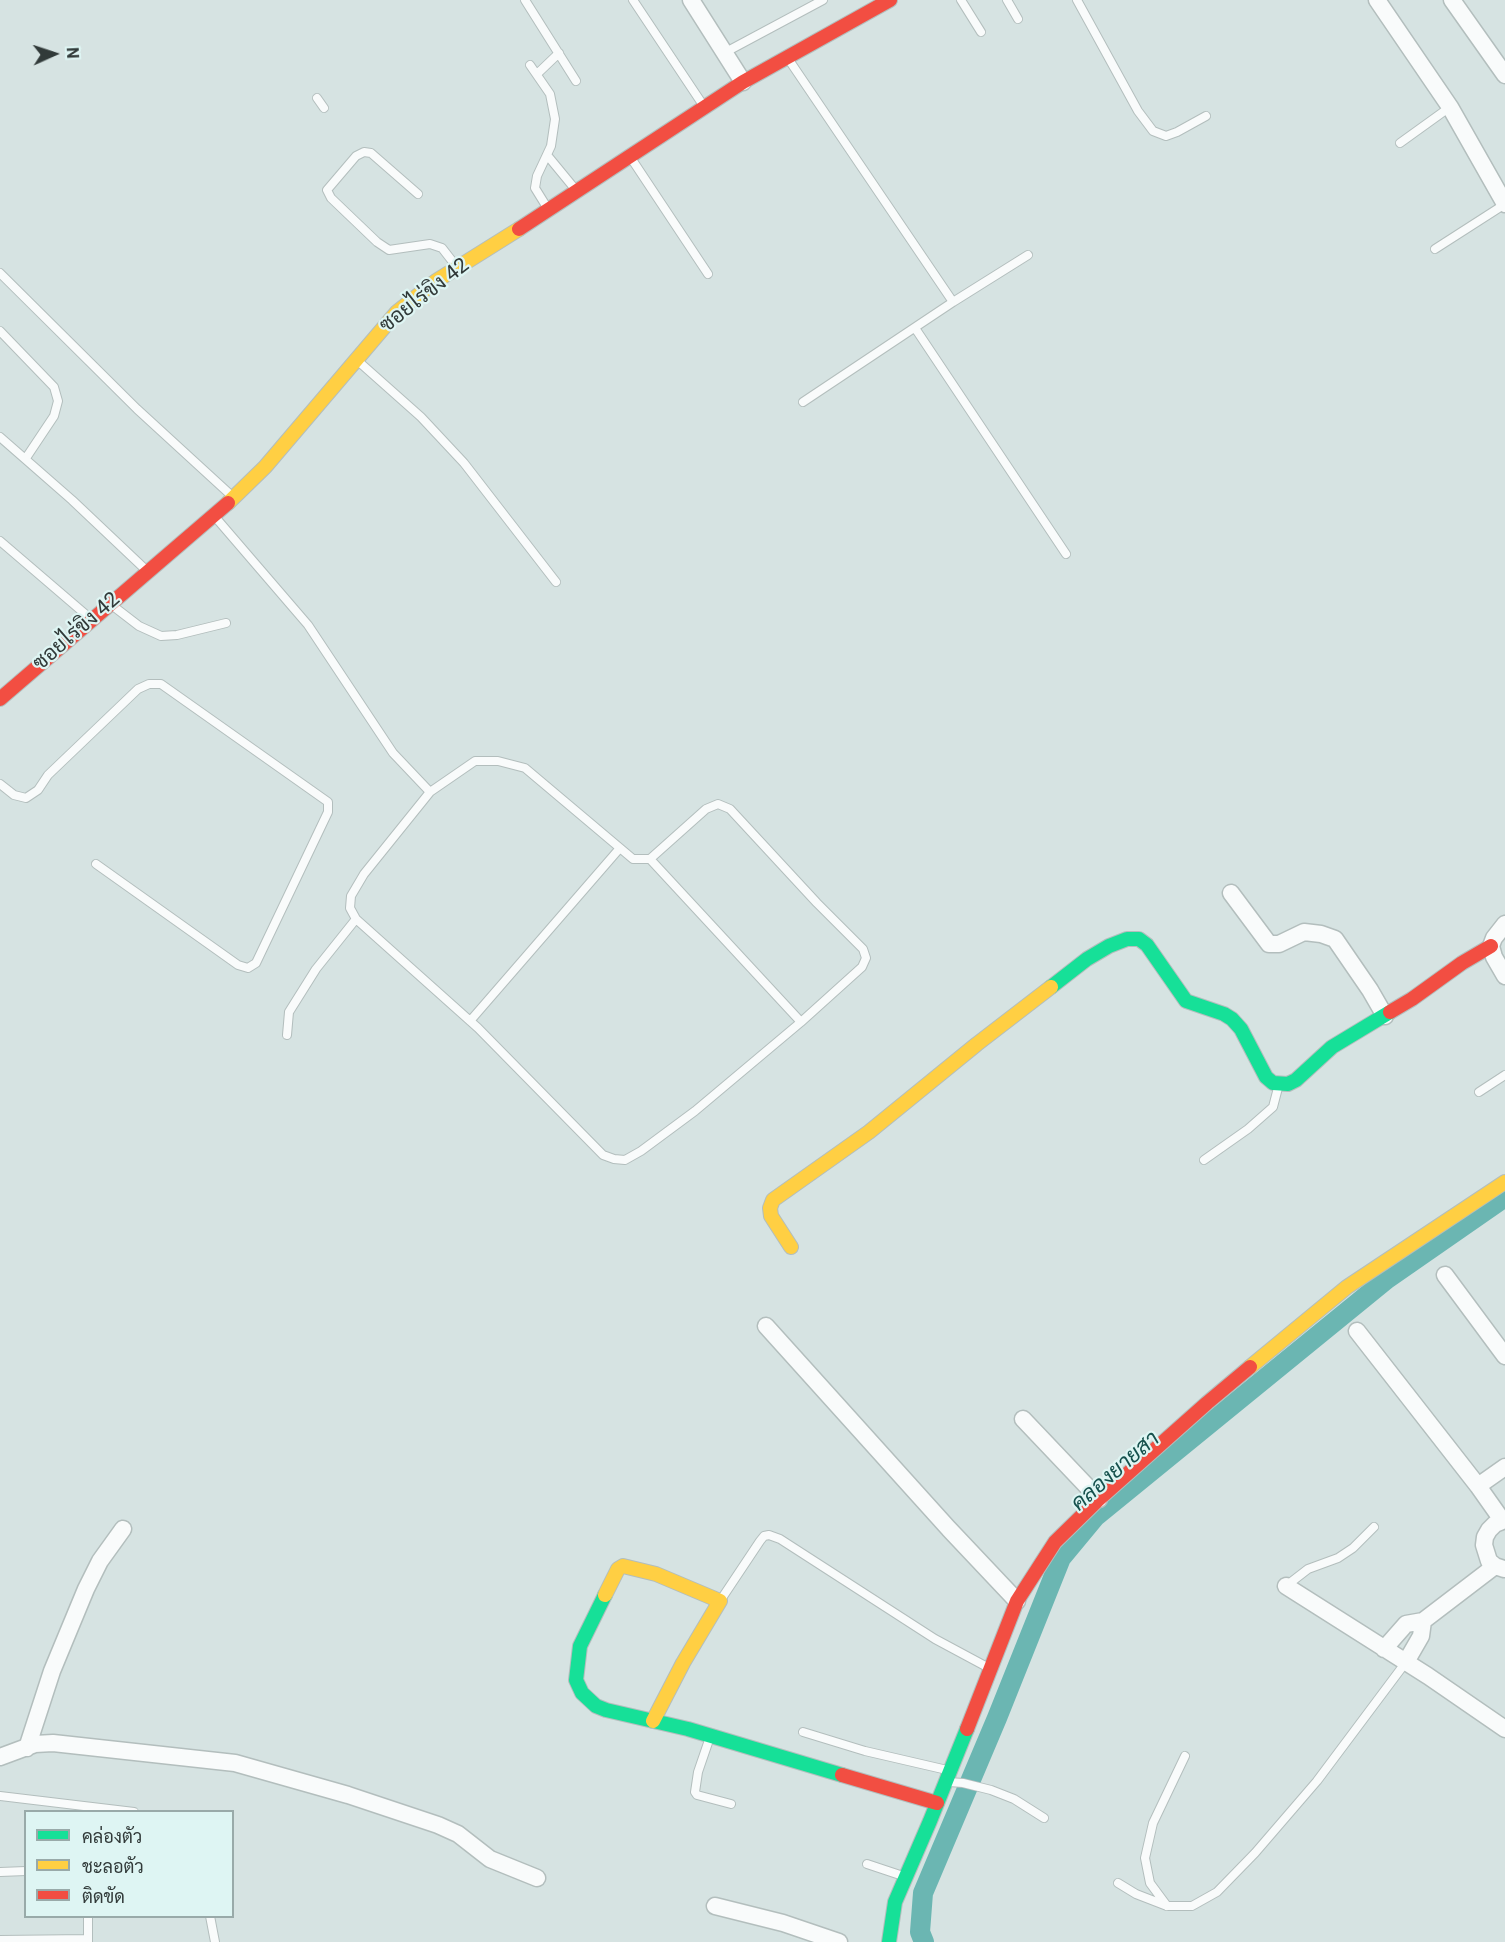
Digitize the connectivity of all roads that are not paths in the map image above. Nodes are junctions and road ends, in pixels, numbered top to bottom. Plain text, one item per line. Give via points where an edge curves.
1 (525, 0) edge
2 (633, 0) edge
3 (691, 0) edge
4 (823, 0) edge
5 (888, 0) edge
6 (961, 0) edge
7 (1007, 0) edge
8 (1077, 0) edge
9 (1377, 0) edge
10 (1452, 0) edge
11 (1018, 19) dead end
12 (981, 32) dead end
13 (724, 52) junction
14 (559, 53) junction
15 (787, 57) junction
16 (530, 65) dead end
17 (537, 74) junction
18 (1505, 75) edge
19 (576, 81) dead end
20 (742, 82) junction
21 (317, 98) dead end
22 (704, 107) junction
23 (1450, 107) junction
24 (324, 108) dead end
25 (1206, 116) dead end
26 (1400, 143) dead end
27 (547, 155) junction
28 (630, 155) junction
29 (576, 191) junction
30 (418, 194) dead end
31 (1505, 204) edge
32 (549, 210) junction
33 (1435, 249) dead end
34 (1028, 255) dead end
35 (457, 267) junction
36 (0, 273) edge
37 (708, 274) dead end
38 (953, 302) junction
39 (915, 328) junction
40 (0, 332) edge
41 (355, 359) junction
42 (803, 402) dead end
43 (0, 436) edge
44 (26, 458) junction
45 (234, 498) junction
46 (214, 515) junction
47 (0, 541) edge
48 (1066, 554) dead end
49 (148, 572) junction
50 (556, 582) dead end
51 (110, 604) junction
52 (92, 619) junction
53 (226, 623) dead end
54 (0, 699) edge
55 (0, 784) edge
56 (430, 792) junction
57 (620, 848) junction
58 (650, 859) junction
59 (96, 864) dead end
60 (1231, 893) dead end
61 (356, 919) junction
62 (1505, 924) edge
63 (1491, 946) junction
64 (1505, 976) edge
65 (1385, 1016) junction
66 (470, 1021) junction
67 (801, 1022) junction
68 (287, 1035) dead end
69 (1505, 1075) edge
70 (1279, 1084) junction
71 (1479, 1092) dead end
72 (1204, 1160) dead end
73 (1505, 1182) edge
74 (791, 1247) dead end
75 (1445, 1275) dead end
76 (766, 1326) dead end
77 (1357, 1331) dead end
78 (1505, 1356) edge
79 (1023, 1419) dead end
80 (1505, 1467) edge
81 (1478, 1486) junction
82 (1099, 1499) junction
83 (1504, 1520) edge
84 (1374, 1527) dead end
85 (123, 1529) dead end
86 (1500, 1568) edge
87 (1286, 1586) joint
88 (1017, 1601) junction
89 (720, 1602) junction
90 (1422, 1621) junction
91 (1384, 1649) junction
92 (1406, 1662) junction
93 (991, 1669) junction
94 (653, 1721) junction
95 (1505, 1729) edge
96 (802, 1732) dead end
97 (711, 1737) junction
98 (27, 1748) junction
99 (1185, 1756) dead end
100 (0, 1757) edge
101 (948, 1776) junction
102 (0, 1796) edge
103 (937, 1803) junction
104 (731, 1804) dead end
105 (94, 1809) edge
106 (1044, 1818) dead end
107 (867, 1864) dead end
108 (24, 1871) edge
109 (0, 1872) edge
110 (906, 1877) junction
111 (537, 1878) dead end
112 (1118, 1883) dead end
113 (716, 1906) dead end
114 (1167, 1906) junction
115 (88, 1918) edge
116 (210, 1918) edge
117 (0, 1941) edge
118 (88, 1941) edge
119 (215, 1942) edge
120 (839, 1942) edge
121 (889, 1942) edge

1 - 14 lane
2 - 22 lane
3 - 13 street
4 - 13 lane
5 - 15 street, ซอยไร่ขิง 42
6 - 12 lane
7 - 11 lane
8 - 25 lane via 1153,131 1172,134
9 - 23 street
10 - 18 street
13 - 20 street
14 - 17 lane
14 - 19 lane
15 - 20 street, ซอยไร่ขิง 42
15 - 38 lane
16 - 17 lane
17 - 27 lane via 550,94 555,119
20 - 22 street, ซอยไร่ขิง 42
21 - 24 lane
22 - 28 street, ซอยไร่ขิง 42
23 - 26 lane
23 - 31 street
27 - 29 lane
27 - 32 lane via 535,188
28 - 29 street, ซอยไร่ขิง 42
28 - 37 lane
29 - 32 street, ซอยไร่ขิง 42
30 - 35 lane via 371,153 364,152 327,190 389,250 430,244 442,248
31 - 33 lane
32 - 35 street, ซอยไร่ขิง 42
34 - 38 lane
35 - 41 street, ซอยไร่ขิง 42 via 397,312
36 - 45 lane via 137,409
38 - 39 lane
39 - 42 lane
39 - 48 lane
40 - 44 lane via 54,387 58,401 54,416
41 - 45 street, ซอยไร่ขิง 42
41 - 50 lane via 421,417 464,463
43 - 44 lane
44 - 49 lane
45 - 46 street, ซอยไร่ขิง 42
46 - 49 street, ซอยไร่ขิง 42
46 - 56 lane via 308,625 393,753
47 - 52 lane
49 - 51 street, ซอยไร่ขิง 42
51 - 52 street, ซอยไร่ขิง 42
51 - 53 lane via 139,626 161,636
52 - 54 street, ซอยไร่ขิง 42
55 - 59 lane via 14,795 26,798 39,790 48,775 138,689 160,684 328,802 328,812 256,963 248,968 238,965
56 - 57 lane via 475,761 498,760 525,768
56 - 61 lane via 351,896 350,908
57 - 58 lane via 633,859
57 - 66 lane
58 - 67 lane
58 - 67 lane via 706,809 718,804 730,809 863,949 866,958 862,967
60 - 65 street via 1269,944 1280,944 1304,932 1335,939
61 - 66 lane
61 - 68 lane via 316,969 289,1012
62 - 63 street
63 - 64 street
63 - 65 street
65 - 70 street via 1332,1047 1296,1080
66 - 67 lane via 592,1146 614,1160 625,1160 695,1111
69 - 71 lane
70 - 72 lane via 1273,1107
70 - 74 street via 1266,1077 1232,1019 1186,1001 1147,945 1139,939 1127,939 1087,959 869,1132 773,1200 771,1216
73 - 82 street via 1347,1287
75 - 78 street
76 - 88 street
77 - 81 street
79 - 82 street
80 - 81 street
81 - 83 street
82 - 88 street via 1055,1542
83 - 86 street via 1494,1524 1485,1537 1485,1553
84 - 87 lane via 1353,1548 1308,1569
85 - 98 street via 99,1561 86,1589 52,1671
86 - 90 street
87 - 91 street
88 - 93 street
89 - 93 lane via 760,1541 769,1535 935,1639
89 - 94 street
89 - 94 street via 656,1574 629,1566 618,1569 580,1647 576,1680 582,1693 596,1706
90 - 91 street via 1406,1624
90 - 92 street via 1421,1636
91 - 92 street
92 - 95 street
92 - 114 lane via 1317,1781 1217,1892 1192,1906
93 - 101 street
94 - 97 street
96 - 101 lane
97 - 103 street
97 - 104 lane via 695,1792
98 - 100 street
98 - 111 street via 53,1743 235,1763 438,1825 458,1834 490,1859
99 - 114 lane via 1153,1823 1144,1858 1150,1883
101 - 103 street
101 - 106 lane via 1014,1799
102 - 105 lane
103 - 110 street
107 - 110 lane
108 - 109 lane
110 - 121 street via 895,1902
112 - 114 lane
113 - 120 street
115 - 118 lane
116 - 119 lane
117 - 118 lane

